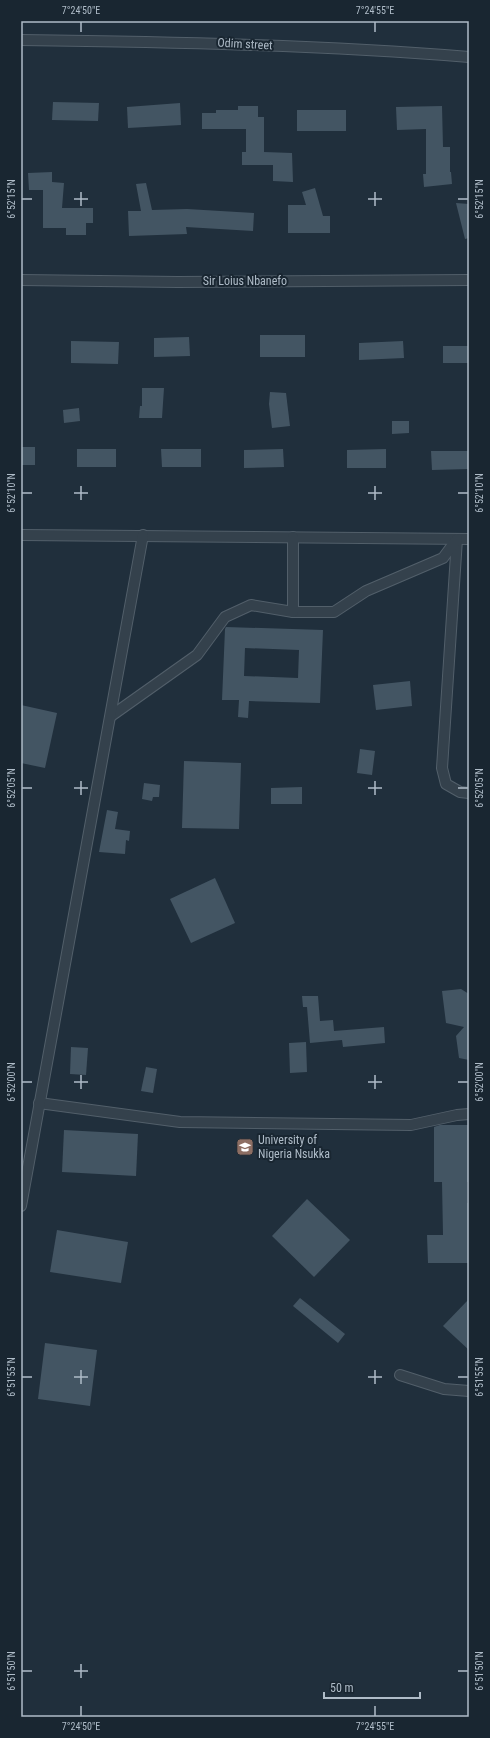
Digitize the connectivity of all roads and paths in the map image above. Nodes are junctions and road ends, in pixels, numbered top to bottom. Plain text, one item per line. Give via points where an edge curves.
1 (21, 40) edge
2 (469, 57) edge
3 (21, 280) edge
4 (469, 280) edge
5 (21, 535) edge
6 (143, 535) junction
7 (294, 537) junction
8 (457, 539) junction
9 (469, 539) edge
10 (294, 612) junction
11 (111, 716) junction
12 (469, 793) edge
13 (39, 1103) junction
14 (469, 1114) edge
15 (21, 1206) edge
16 (400, 1375) dead end
17 (469, 1391) edge

1 - 2 street, Odim street via 190,42
3 - 4 street, Sir Loius Nbanefo
5 - 6 street
6 - 7 street
6 - 11 street
7 - 8 street
7 - 10 street
8 - 9 street
8 - 10 street via 444,558 366,591 334,612
8 - 12 street via 442,768 446,784 460,792
10 - 11 street via 251,605 225,617 197,655
11 - 13 street
13 - 14 street via 180,1122 411,1125
13 - 15 street
16 - 17 street via 444,1389

